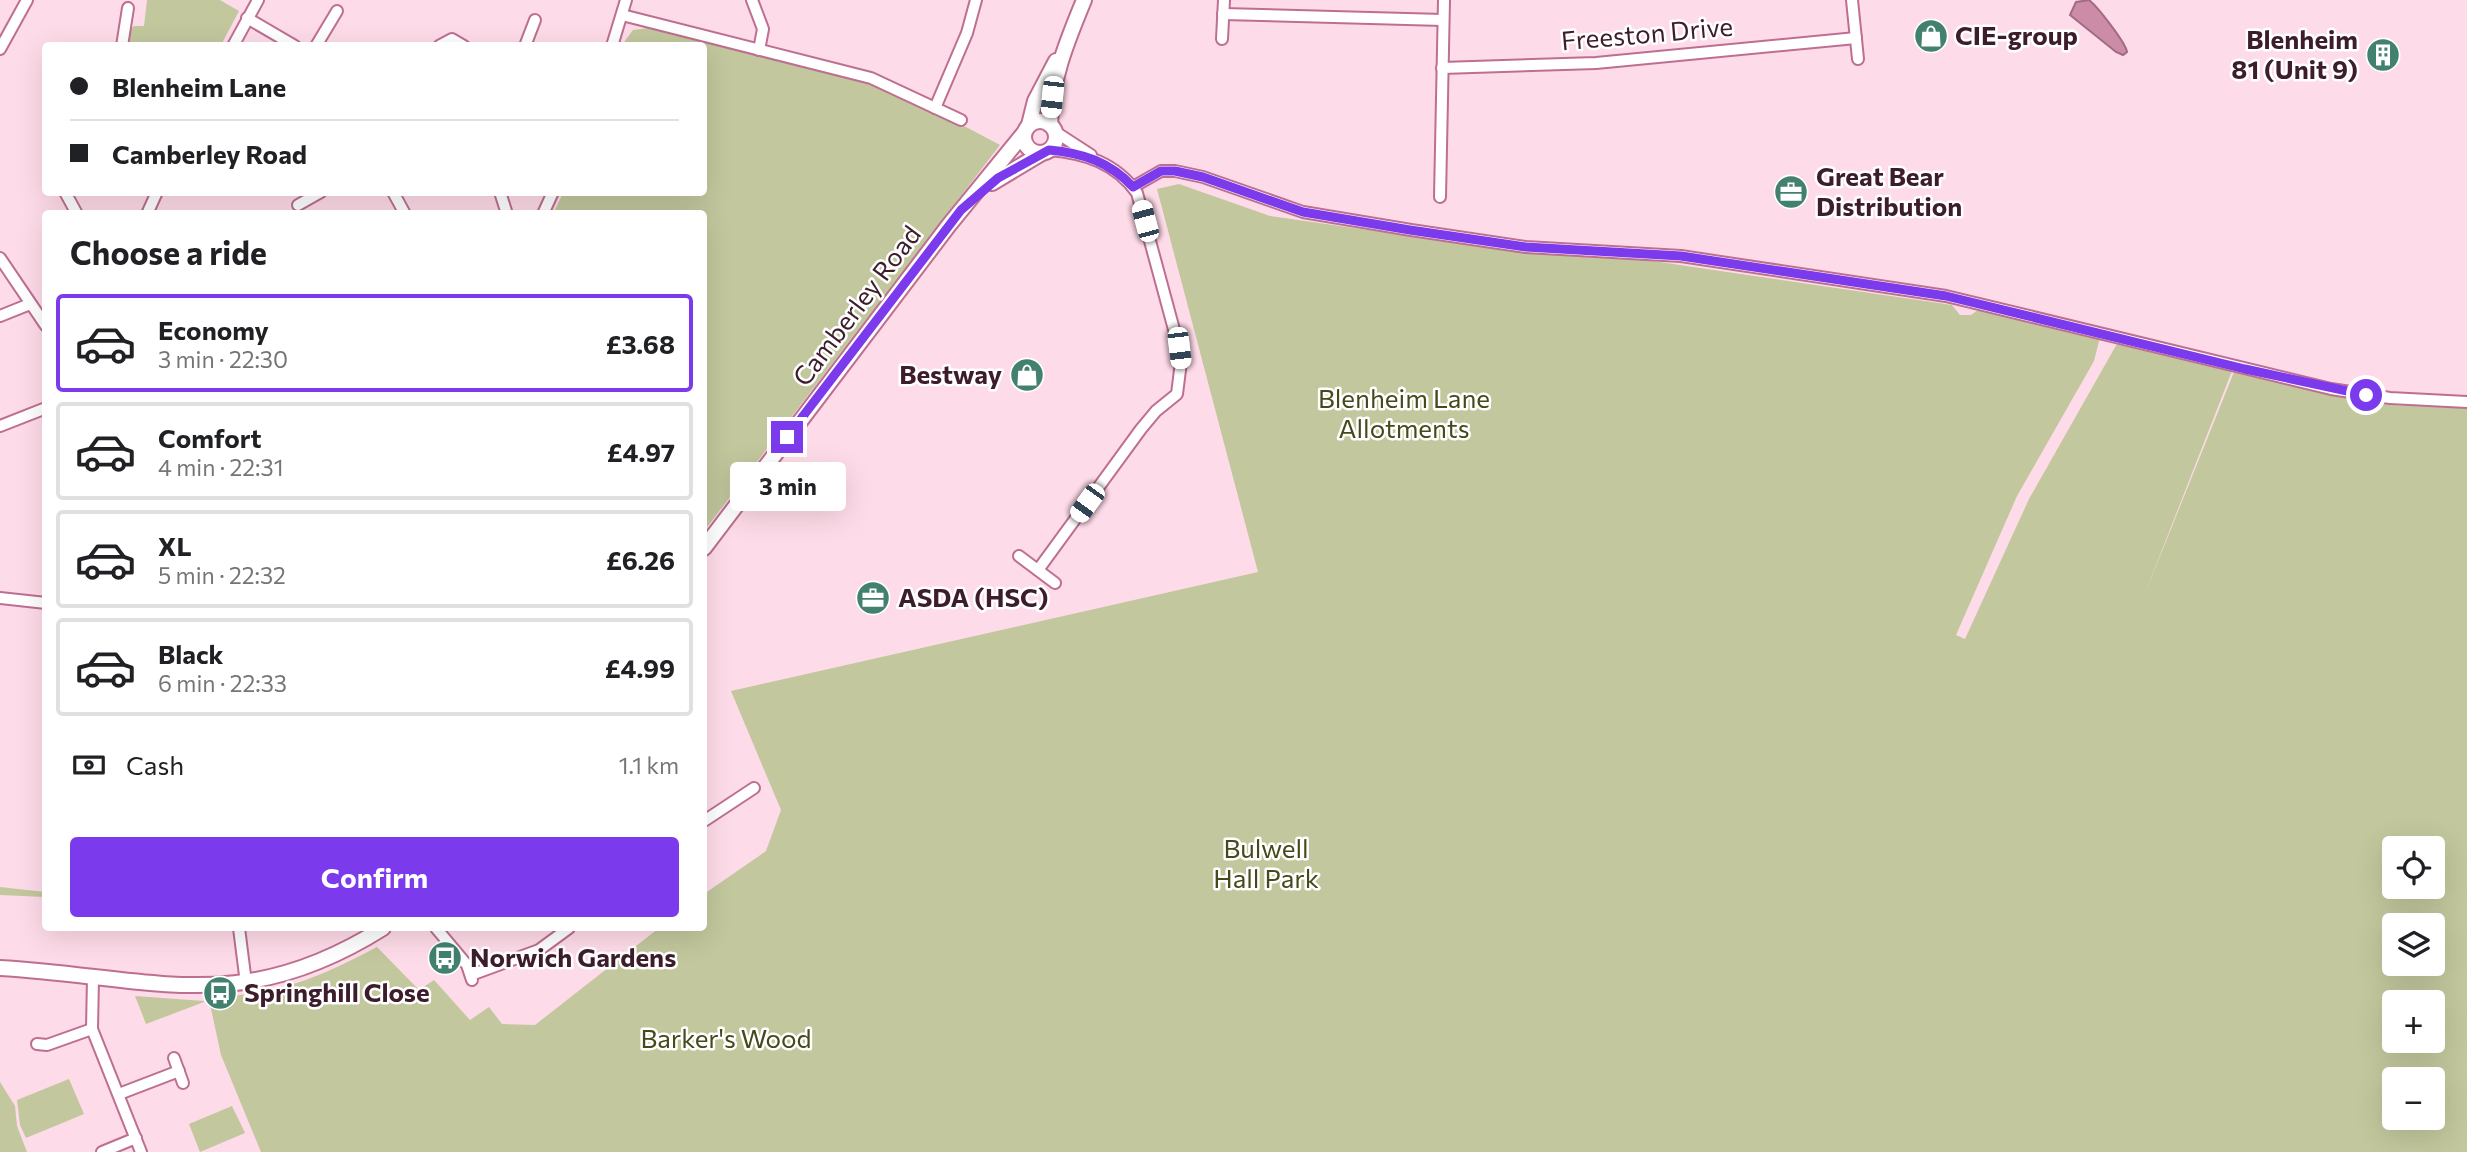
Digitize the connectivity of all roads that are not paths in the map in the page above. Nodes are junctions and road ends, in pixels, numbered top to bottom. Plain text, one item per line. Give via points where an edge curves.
1 (27, 0) edge
2 (258, 0) edge
3 (626, 0) edge
4 (752, 0) edge
5 (976, 0) edge
6 (1084, 0) edge
7 (1224, 0) edge
8 (1444, 0) edge
9 (1852, 0) edge
10 (128, 8) dead end
11 (337, 11) dead end
12 (1223, 14) junction
13 (622, 15) junction
14 (247, 18) junction
15 (535, 20) dead end
16 (1443, 20) junction
17 (1856, 38) junction
18 (1222, 39) dead end
19 (123, 42) edge
20 (235, 42) edge
21 (288, 42) edge
22 (318, 42) edge
23 (527, 42) edge
24 (613, 42) edge
25 (0, 49) edge
26 (759, 50) junction
27 (1061, 54) junction
28 (1858, 59) dead end
29 (1442, 68) junction
30 (935, 108) junction
31 (961, 121) dead end
32 (1052, 128) junction
33 (1027, 129) junction
34 (1046, 151) junction
35 (1096, 159) junction
36 (1133, 187) junction
37 (316, 196) edge
38 (974, 196) junction
39 (1440, 197) dead end
40 (305, 206) dead end
41 (0, 258) edge
42 (30, 303) junction
43 (0, 316) edge
44 (42, 320) edge
45 (2467, 402) edge
46 (42, 410) edge
47 (0, 426) edge
48 (707, 544) edge
49 (1019, 556) dead end
50 (1038, 570) junction
51 (1055, 583) dead end
52 (0, 598) edge
53 (42, 603) edge
54 (754, 788) dead end
55 (742, 795) junction
56 (749, 806) dead end
57 (707, 816) edge
58 (239, 931) edge
59 (378, 931) edge
60 (438, 931) edge
61 (565, 931) edge
62 (0, 968) edge
63 (93, 978) junction
64 (246, 983) junction
65 (92, 1029) junction
66 (37, 1044) dead end
67 (174, 1058) dead end
68 (179, 1071) junction
69 (183, 1083) dead end
70 (119, 1094) junction
71 (136, 1138) junction
72 (102, 1152) edge
73 (141, 1152) edge

1 - 25 street
2 - 14 street
3 - 13 street
4 - 26 street via 763,29
5 - 30 street
6 - 27 main road, Camberley Road
7 - 12 street
8 - 16 street
9 - 17 street
10 - 19 street
11 - 22 street
12 - 16 street
12 - 18 street
13 - 24 street
13 - 26 street
14 - 20 street
14 - 21 street
15 - 23 street
16 - 29 street
17 - 28 street
17 - 29 street, Freeston Drive via 1584,64
26 - 30 street via 871,78
27 - 32 main road, Camberley Road
27 - 33 main road, Camberley Road via 1035,101
29 - 39 street
30 - 31 street
32 - 33 main road via 1040,121
32 - 34 main road via 1055,139
32 - 35 street
33 - 34 main road via 1030,149
33 - 38 main road, Camberley Road
34 - 35 street
34 - 38 main road, Camberley Road
35 - 36 street
36 - 45 street via 1161,171 1175,171 1303,212 1526,247 1681,256 1946,296 2331,389
36 - 50 street via 1179,348 1177,394 1141,429
37 - 40 street
38 - 48 main road, Camberley Road
41 - 42 street
42 - 43 street
42 - 44 street
46 - 47 street
49 - 50 street
50 - 51 street
52 - 53 street
54 - 55 street
55 - 56 street
55 - 57 street
58 - 64 street
59 - 64 main road via 321,962
60 - 61 street via 472,978 538,950
62 - 63 main road
63 - 64 main road via 180,987
63 - 65 street
65 - 66 street via 47,1045
65 - 70 street
67 - 68 street
68 - 69 street
68 - 70 street
70 - 71 street
71 - 72 street
71 - 73 street

